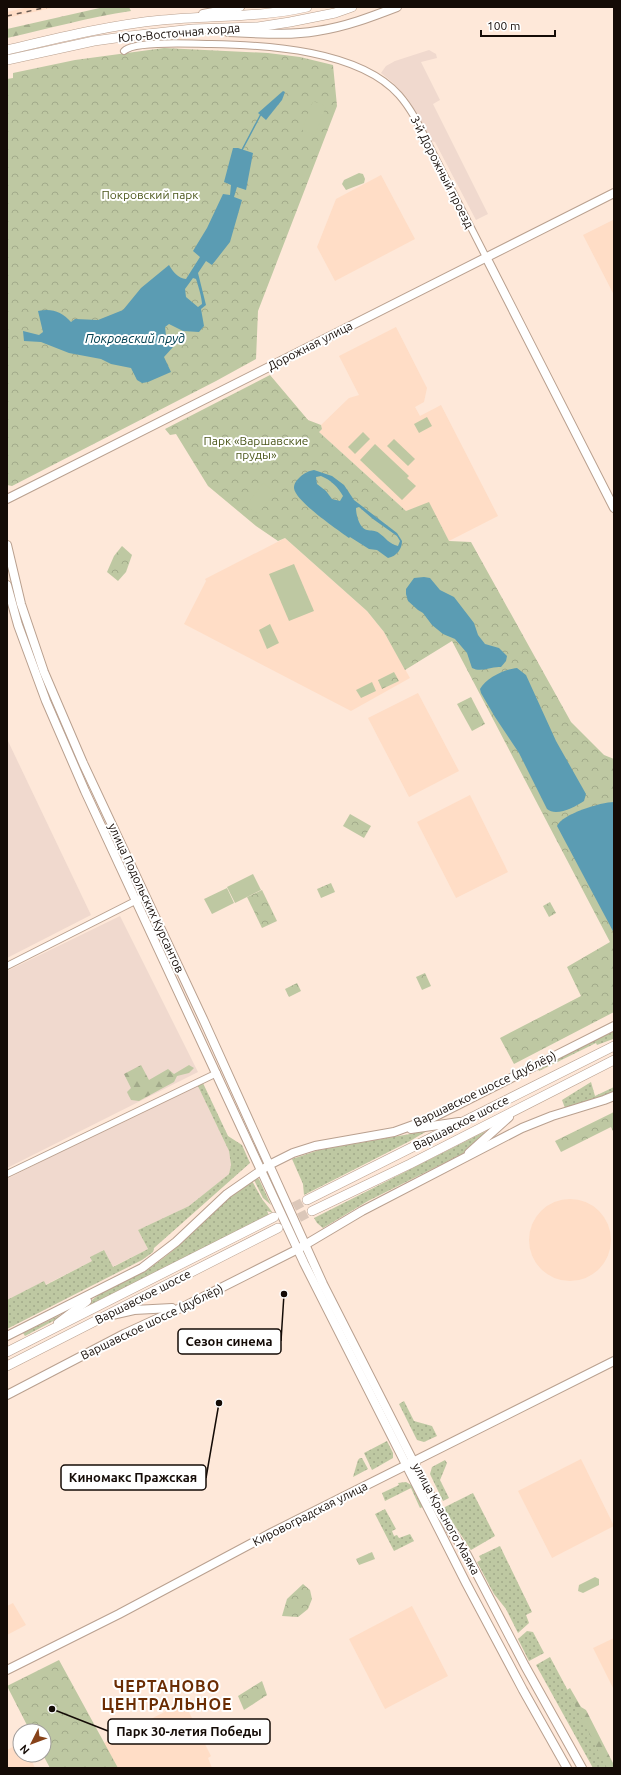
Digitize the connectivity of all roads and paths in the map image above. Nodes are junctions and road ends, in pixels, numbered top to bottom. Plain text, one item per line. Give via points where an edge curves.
1 (240, 7) edge
2 (307, 7) edge
3 (352, 7) edge
4 (397, 7) edge
5 (164, 20) junction
6 (193, 29) junction
7 (7, 50) edge
8 (124, 51) dead end
9 (7, 60) edge
10 (614, 193) edge
11 (486, 257) junction
12 (7, 499) edge
13 (614, 508) edge
14 (7, 545) edge
15 (7, 585) edge
16 (145, 896) junction
17 (137, 900) junction
18 (7, 966) edge
19 (614, 1026) edge
20 (208, 1032) junction
21 (200, 1036) junction
22 (614, 1046) edge
23 (218, 1054) junction
24 (210, 1058) junction
25 (614, 1060) edge
26 (217, 1073) junction
27 (614, 1096) edge
28 (536, 1099) junction
29 (462, 1122) junction
30 (394, 1132) junction
31 (457, 1162) junction
32 (269, 1165) junction
33 (260, 1170) junction
34 (7, 1174) edge
35 (307, 1200) tunnel mouth
36 (312, 1211) tunnel mouth
37 (274, 1217) tunnel mouth
38 (278, 1228) tunnel mouth
39 (306, 1244) junction
40 (298, 1249) junction
41 (98, 1291) junction
42 (187, 1305) junction
43 (106, 1316) junction
44 (48, 1332) junction
45 (7, 1336) edge
46 (7, 1352) edge
47 (614, 1361) edge
48 (7, 1366) edge
49 (7, 1395) edge
50 (410, 1463) junction
51 (7, 1670) edge
52 (566, 1768) edge
53 (582, 1768) edge

1 - 5 main road
2 - 5 main road, Юго-Восточная хорда via 257,15
3 - 6 main road, Юго-Восточная хорда via 335,13 258,27
4 - 6 main road via 340,27 296,34
5 - 7 main road, Юго-Восточная хорда via 129,24
6 - 9 main road, Юго-Восточная хорда via 94,41
8 - 11 street, 3-й Дорожный проезд via 147,44 241,44 348,63 374,75 398,94 412,113
10 - 11 main road, Дорожная улица
11 - 12 main road, Дорожная улица
11 - 13 main road, 3-й Дорожный проезд
14 - 16 main road, улица Подольских Курсантов via 21,604 44,672
15 - 17 main road, улица Подольских Курсантов via 18,625 46,701
16 - 17 street
16 - 20 main road, улица Подольских Курсантов
17 - 18 street
17 - 21 main road, улица Подольских Курсантов
19 - 30 main road, Варшавское шоссе (дублёр) via 430,1119
20 - 21 street via 206,1038
20 - 23 main road, улица Подольских Курсантов
21 - 24 main road, улица Подольских Курсантов
22 - 29 main road, Варшавское шоссе
23 - 24 street via 212,1052
23 - 32 main road, улица Подольских Курсантов
24 - 26 main road, улица Подольских Курсантов
25 - 28 main road, Варшавское шоссе
26 - 33 main road, улица Подольских Курсантов
26 - 34 street
27 - 31 main road via 522,1128
28 - 31 main road via 503,1121
28 - 36 main road, Варшавское шоссе
29 - 30 main road
29 - 35 main road, Варшавское шоссе
30 - 32 main road, Варшавское шоссе (дублёр) via 315,1146
31 - 39 main road via 362,1210
32 - 33 main road, Варшавское шоссе (дублёр)
32 - 39 main road, улица Подольских Курсантов
33 - 40 main road, улица Подольских Курсантов
33 - 41 main road via 227,1194 156,1258
37 - 44 main road, Варшавское шоссе
38 - 43 main road, Варшавское шоссе
39 - 40 main road
39 - 50 main road, улица Красного Маяка
40 - 42 main road, Варшавское шоссе (дублёр)
40 - 50 main road, улица Красного Маяка
41 - 44 main road
41 - 45 main road
42 - 43 main road via 166,1309 134,1310
42 - 49 main road, Варшавское шоссе (дублёр) via 146,1322
43 - 48 main road, Варшавское шоссе
44 - 46 main road, Варшавское шоссе
47 - 50 main road, Кировоградская улица
50 - 51 main road, Кировоградская улица
50 - 52 main road, улица Красного Маяка via 505,1658
50 - 53 main road, улица Красного Маяка via 467,1556

